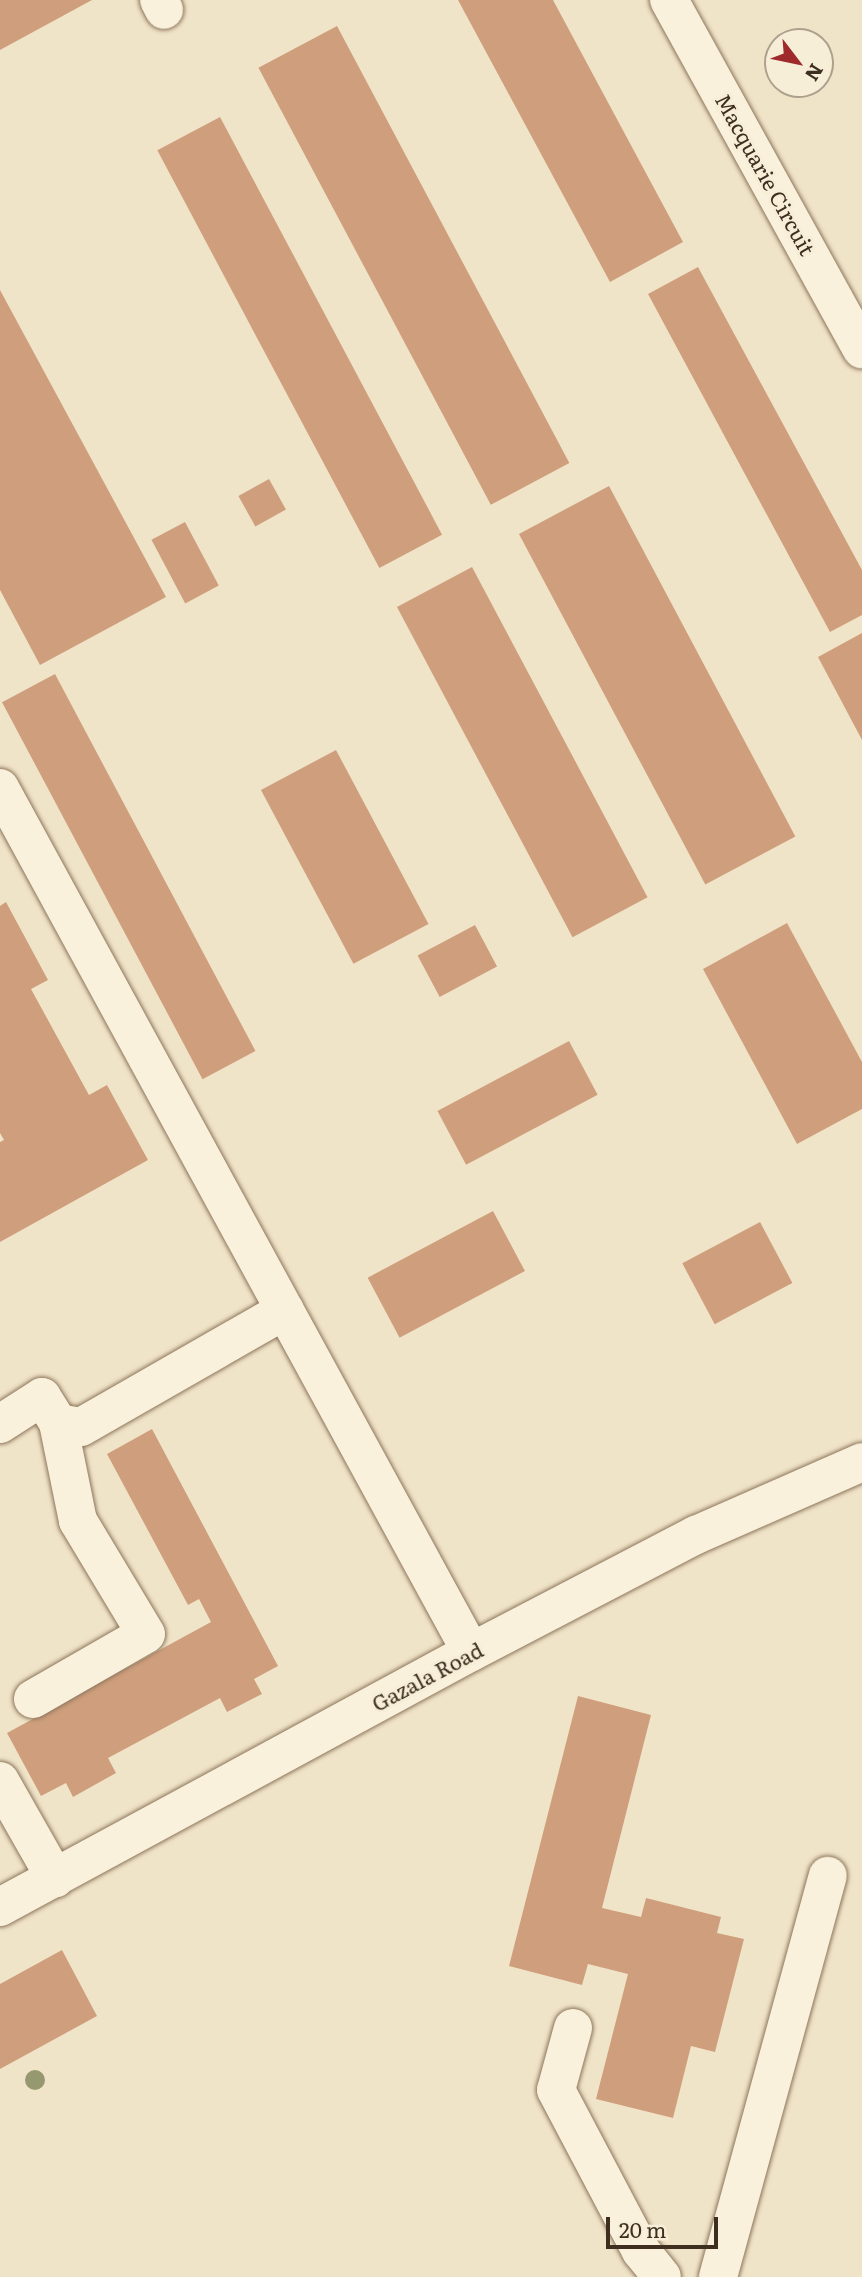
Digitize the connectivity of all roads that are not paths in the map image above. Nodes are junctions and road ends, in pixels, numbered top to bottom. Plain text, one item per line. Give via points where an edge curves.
1 (669, 0) edge
2 (862, 349) edge
3 (0, 788) edge
4 (285, 1310) junction
5 (58, 1423) junction
6 (0, 1424) edge
7 (862, 1462) edge
8 (471, 1652) junction
9 (33, 1699) dead end
10 (0, 1781) edge
11 (828, 1876) dead end
12 (55, 1878) junction
13 (0, 1907) edge
14 (573, 2028) dead end
15 (662, 2277) edge
16 (718, 2277) edge

1 - 2 street, Macquarie Circuit
3 - 4 street
4 - 5 street via 81,1427
4 - 8 street
5 - 6 street via 41,1397
5 - 9 street via 78,1521 146,1634
7 - 8 street, Gazala Road via 696,1535
8 - 12 street, Gazala Road
10 - 12 street
11 - 16 street
12 - 13 street, Gazala Road
14 - 15 street via 556,2090 641,2251

